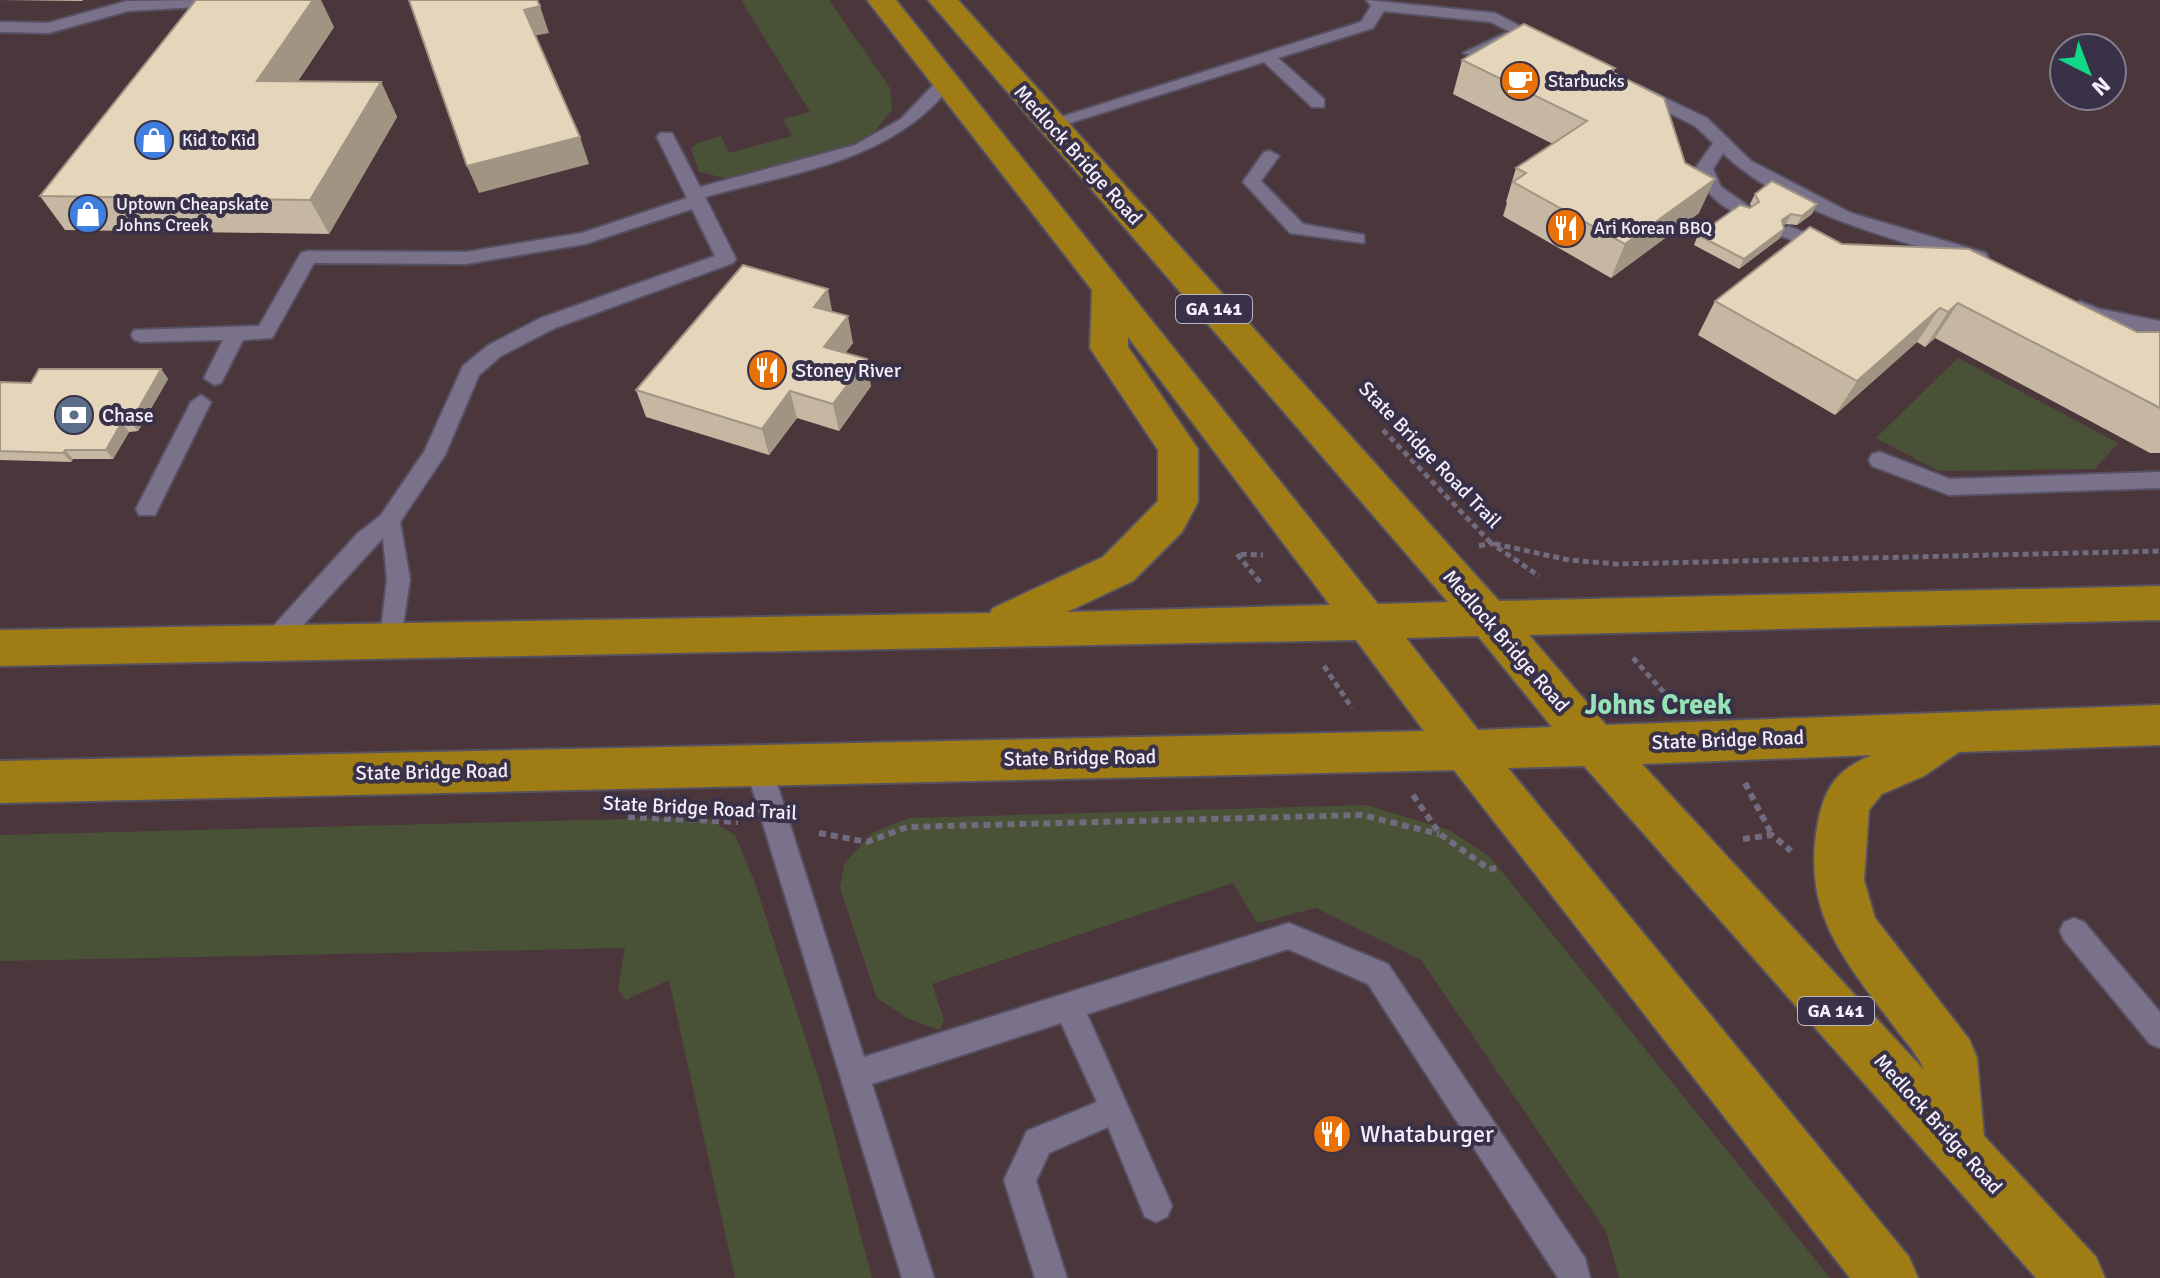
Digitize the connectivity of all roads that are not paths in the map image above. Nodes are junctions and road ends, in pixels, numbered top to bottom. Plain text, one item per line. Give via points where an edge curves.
1 (881, 0) edge
2 (942, 0) edge
3 (197, 2) edge
4 (1377, 3) edge
5 (0, 27) edge
6 (1520, 31) junction
7 (1471, 53) edge
8 (1565, 54) edge
9 (1267, 56) junction
10 (1618, 80) edge
11 (945, 83) junction
12 (1318, 103) dead end
13 (1051, 123) junction
14 (666, 137) dead end
15 (1722, 142) junction
16 (1270, 156) dead end
17 (696, 198) junction
18 (1744, 209) edge
19 (1788, 232) edge
20 (1915, 238) junction
21 (1357, 239) dead end
22 (1842, 251) edge
23 (1888, 253) edge
24 (1992, 264) edge
25 (1110, 289) junction
26 (2058, 297) edge
27 (2160, 328) edge
28 (237, 333) junction
29 (141, 335) dead end
30 (214, 378) dead end
31 (201, 402) dead end
32 (1880, 460) dead end
33 (2160, 480) edge
34 (147, 509) dead end
35 (389, 521) junction
36 (2160, 603) edge
37 (1487, 617) junction
38 (1368, 620) junction
39 (987, 629) junction
40 (392, 638) junction
41 (275, 640) junction
42 (0, 648) edge
43 (2160, 725) edge
44 (1950, 732) junction
45 (1595, 745) junction
46 (1465, 750) junction
47 (758, 765) junction
48 (0, 782) edge
49 (2074, 931) dead end
50 (1068, 1006) junction
51 (2160, 1034) edge
52 (854, 1075) junction
53 (1116, 1109) junction
54 (1957, 1146) junction
55 (1156, 1206) dead end
56 (918, 1278) edge
57 (1051, 1278) edge
58 (1574, 1278) edge
59 (1888, 1278) edge
60 (2075, 1278) edge

1 - 11 highway
2 - 13 highway, Medlock Bridge Road / GA 141
3 - 5 lane via 127,6 49,28
4 - 6 lane via 1495,18
4 - 9 lane via 1367,25
6 - 7 lane
6 - 8 lane
9 - 12 lane
9 - 13 lane
10 - 15 lane via 1701,122
11 - 17 lane via 907,123 861,149
11 - 25 highway
13 - 37 highway, Medlock Bridge Road / GA 141
14 - 17 lane
15 - 18 lane via 1704,169 1713,190
15 - 20 lane via 1745,165 1844,217
16 - 21 lane via 1252,182 1297,229
17 - 28 lane via 585,238 466,258 308,257 265,333
17 - 35 lane via 726,259 548,323 494,351 470,371 434,455
19 - 22 lane
20 - 23 lane
20 - 24 lane
25 - 38 highway
25 - 39 highway via 1109,348 1178,449 1178,502 1167,521 1118,569
26 - 27 lane via 2095,315
28 - 29 lane
28 - 30 lane
31 - 34 lane
32 - 33 lane via 1949,487
35 - 40 lane via 399,549
35 - 41 lane via 365,540
36 - 37 highway
37 - 38 highway
37 - 45 highway, Medlock Bridge Road / GA 141
38 - 39 highway
38 - 46 highway
39 - 40 highway
40 - 41 highway
41 - 42 highway
43 - 44 highway, State Bridge Road
44 - 45 highway, State Bridge Road
44 - 54 highway via 1907,762 1865,779 1846,802 1839,880 1853,930 1950,1058
45 - 46 highway, State Bridge Road
45 - 54 highway, Medlock Bridge Road / GA 141
46 - 47 highway, State Bridge Road
46 - 59 highway
47 - 48 highway, State Bridge Road
47 - 52 lane
49 - 51 lane
50 - 52 lane
50 - 53 lane
50 - 58 lane via 1289,936 1378,974 1574,1269
52 - 56 lane
53 - 55 lane
53 - 57 lane via 1038,1142 1020,1180
54 - 60 highway, Medlock Bridge Road / GA 141

